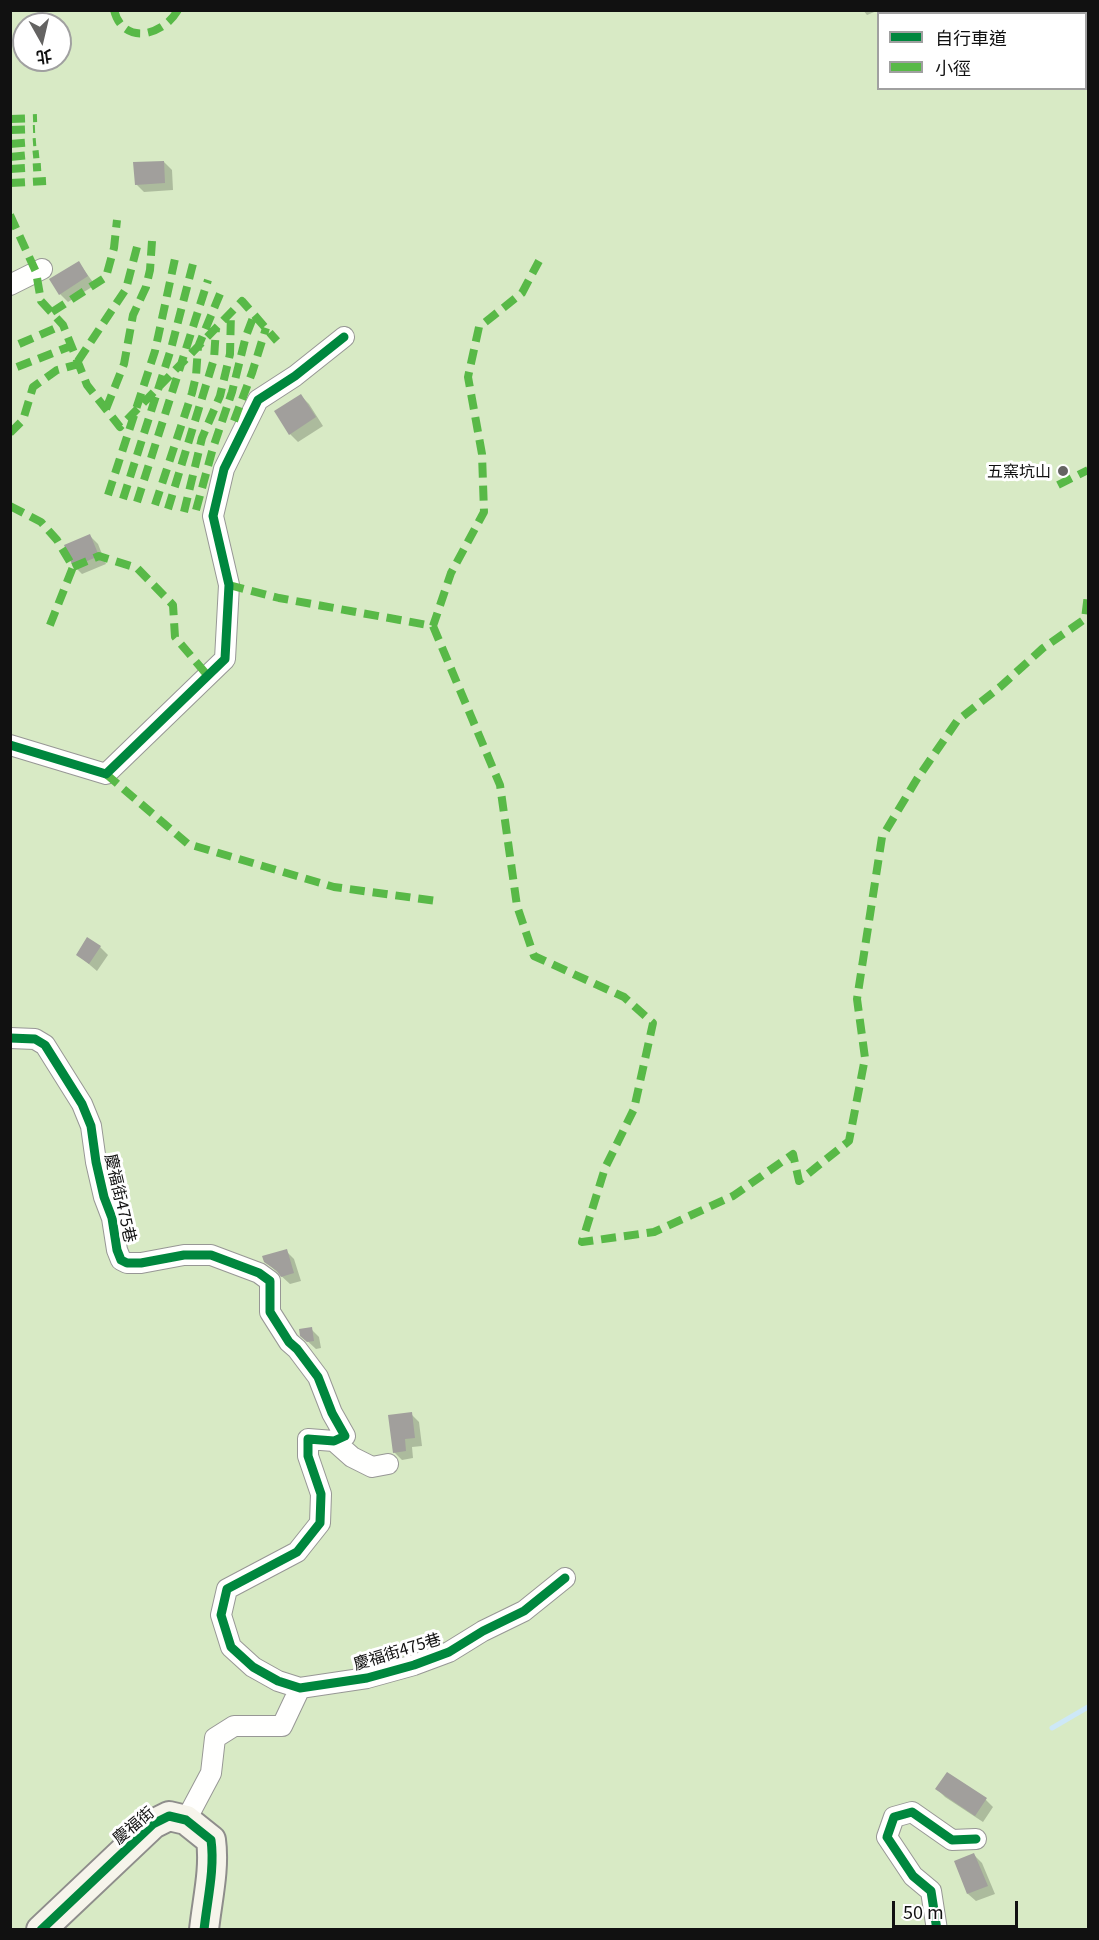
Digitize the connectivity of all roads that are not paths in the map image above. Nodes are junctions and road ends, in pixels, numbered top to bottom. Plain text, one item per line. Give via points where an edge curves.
1 (42, 269) dead end
2 (10, 285) edge
3 (344, 337) dead end
4 (10, 745) edge
5 (10, 1038) edge
6 (334, 1440) junction
7 (388, 1464) dead end
8 (565, 1578) dead end
9 (300, 1688) junction
10 (186, 1820) junction
11 (976, 1839) dead end
12 (41, 1929) edge
13 (204, 1929) edge
14 (937, 1929) edge

1 - 2 street
3 - 4 street via 258,400 224,469 213,516 230,585 225,659 106,774
5 - 6 street, 慶福街475巷 via 35,1039 45,1045 82,1104 91,1126 121,1260 141,1263 184,1255 211,1255 270,1281 270,1312 318,1377 345,1436
6 - 7 street via 352,1457 372,1467
6 - 9 street, 慶福街475巷 via 308,1439 308,1456 321,1494 320,1523 297,1552 227,1589 221,1615 231,1647 253,1667
8 - 9 street, 慶福街475巷 via 524,1611 449,1652 367,1678
9 - 10 street via 282,1726 234,1726 215,1738 211,1773
10 - 12 street, 慶福街 via 168,1816 153,1824
10 - 13 street via 211,1840 213,1852
11 - 14 street via 952,1840 912,1812 894,1816 886,1838 913,1876 932,1891

